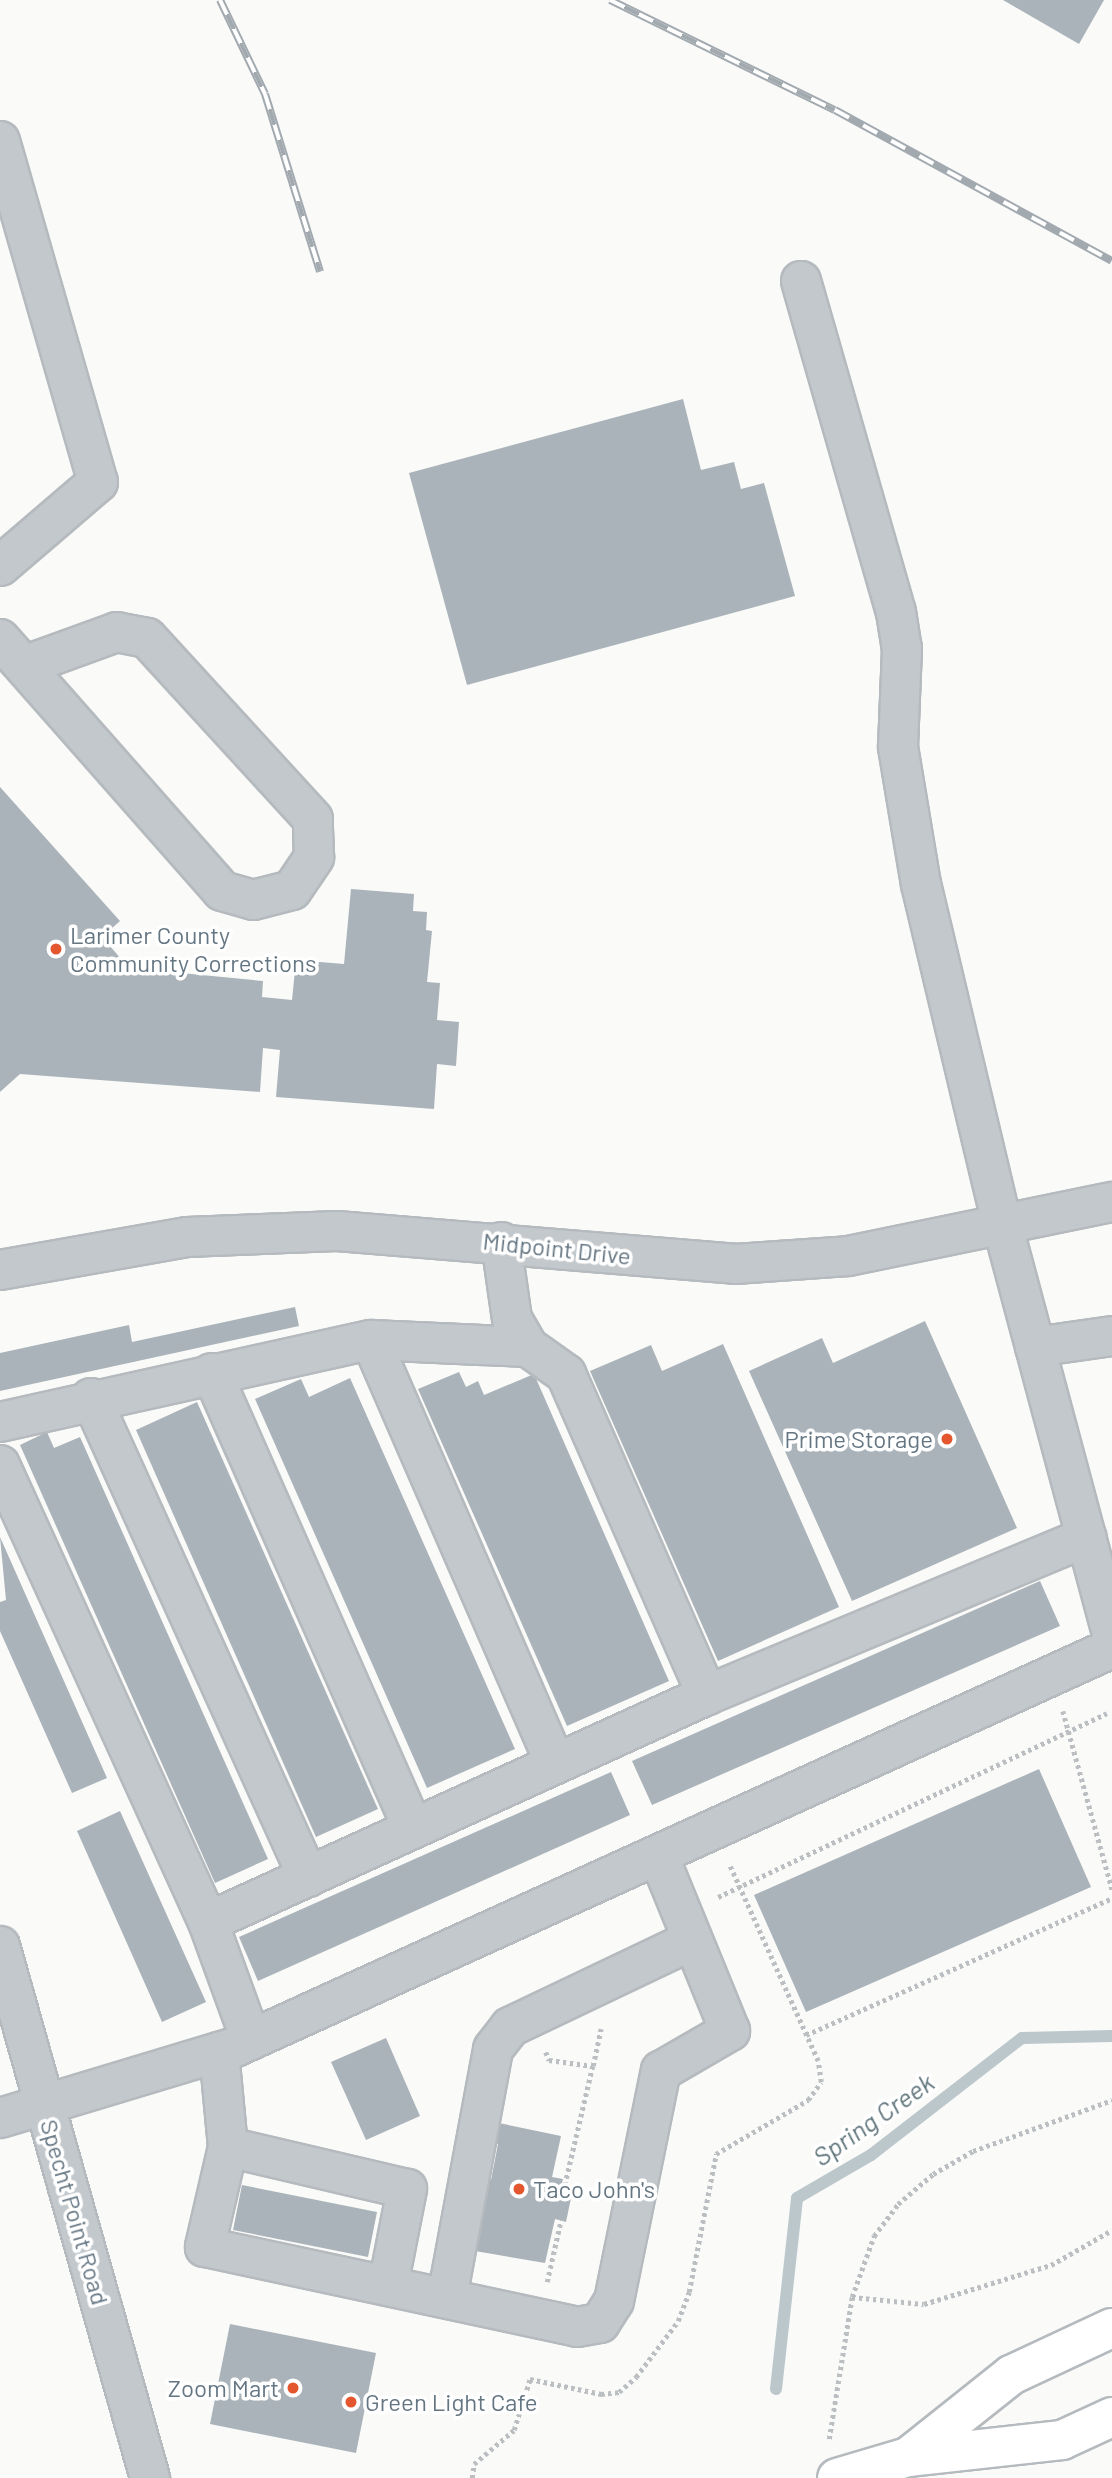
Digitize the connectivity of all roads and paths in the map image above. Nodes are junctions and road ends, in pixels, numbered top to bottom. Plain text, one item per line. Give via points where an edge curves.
1 (0, 141) edge
2 (801, 281) dead end
3 (0, 566) edge
4 (0, 639) edge
5 (26, 665) junction
6 (1112, 1202) edge
7 (1003, 1227) junction
8 (501, 1242) junction
9 (0, 1270) edge
10 (1112, 1336) edge
11 (371, 1340) junction
12 (1035, 1347) junction
13 (528, 1348) junction
14 (212, 1373) junction
15 (91, 1398) junction
16 (0, 1423) edge
17 (0, 1465) edge
18 (1086, 1537) junction
19 (1112, 1634) edge
20 (1112, 1648) edge
21 (707, 1695) junction
22 (1062, 1707) dead end
23 (1107, 1713) dead end
24 (1072, 1734) junction
25 (555, 1764) junction
26 (413, 1828) junction
27 (723, 1851) dead end
28 (658, 1855) junction
29 (308, 1877) junction
30 (739, 1887) junction
31 (1112, 1889) edge
32 (1112, 1898) edge
33 (714, 1899) dead end
34 (208, 1922) junction
35 (692, 1940) junction
36 (0, 1946) edge
37 (602, 2022) dead end
38 (806, 2035) junction
39 (541, 2042) dead end
40 (235, 2046) junction
41 (593, 2066) junction
42 (1112, 2100) edge
43 (45, 2105) junction
44 (0, 2118) edge
45 (228, 2147) junction
46 (562, 2198) dead end
47 (561, 2220) dead end
48 (1112, 2230) edge
49 (388, 2286) junction
50 (546, 2289) dead end
51 (852, 2297) junction
52 (447, 2298) junction
53 (1112, 2328) edge
54 (1112, 2417) edge
55 (908, 2456) junction
56 (832, 2465) edge
57 (150, 2478) edge
58 (472, 2478) edge

1 - 3 street via 98,482
2 - 7 street via 896,612 902,648 898,747 921,884
4 - 5 street
5 - 5 street via 117,632 147,638 313,819 314,857 292,890 253,900 222,891
6 - 7 street, Midpoint Drive
7 - 8 street, Midpoint Drive via 848,1256 735,1264
7 - 12 street
8 - 9 street, Midpoint Drive via 337,1231 187,1237
8 - 13 street via 512,1319
10 - 12 street
11 - 13 street
11 - 14 street
11 - 25 street
12 - 18 street
13 - 21 street via 566,1374
14 - 15 street
14 - 26 street
15 - 16 street
15 - 29 street
17 - 34 street
18 - 19 street
18 - 21 street
20 - 28 street
21 - 25 street
22 - 24 path
23 - 24 path
24 - 30 path
24 - 31 path
25 - 26 street
26 - 29 street
27 - 30 path
28 - 35 street
28 - 40 street
29 - 34 street
30 - 33 path
30 - 38 path
32 - 38 path
34 - 40 street
35 - 52 street via 510,2027 493,2049
35 - 52 street via 730,2031 661,2071 609,2313 600,2323 577,2327
36 - 43 street, Specht Point Road
37 - 41 path
38 - 58 path via 821,2082 808,2100 716,2154 678,2321 619,2392 530,2379 514,2430 474,2464
39 - 41 path via 549,2060
40 - 43 street
40 - 45 street
41 - 46 path
42 - 51 path via 973,2151 933,2174 873,2236
43 - 44 street
43 - 57 street, Specht Point Road
45 - 49 street via 407,2189
45 - 49 street via 205,2247
47 - 50 path
48 - 51 path via 1051,2265 924,2304
49 - 52 street
51 - 56 path
53 - 55 main road via 1011,2375
54 - 55 main road via 1062,2440
55 - 56 main road

